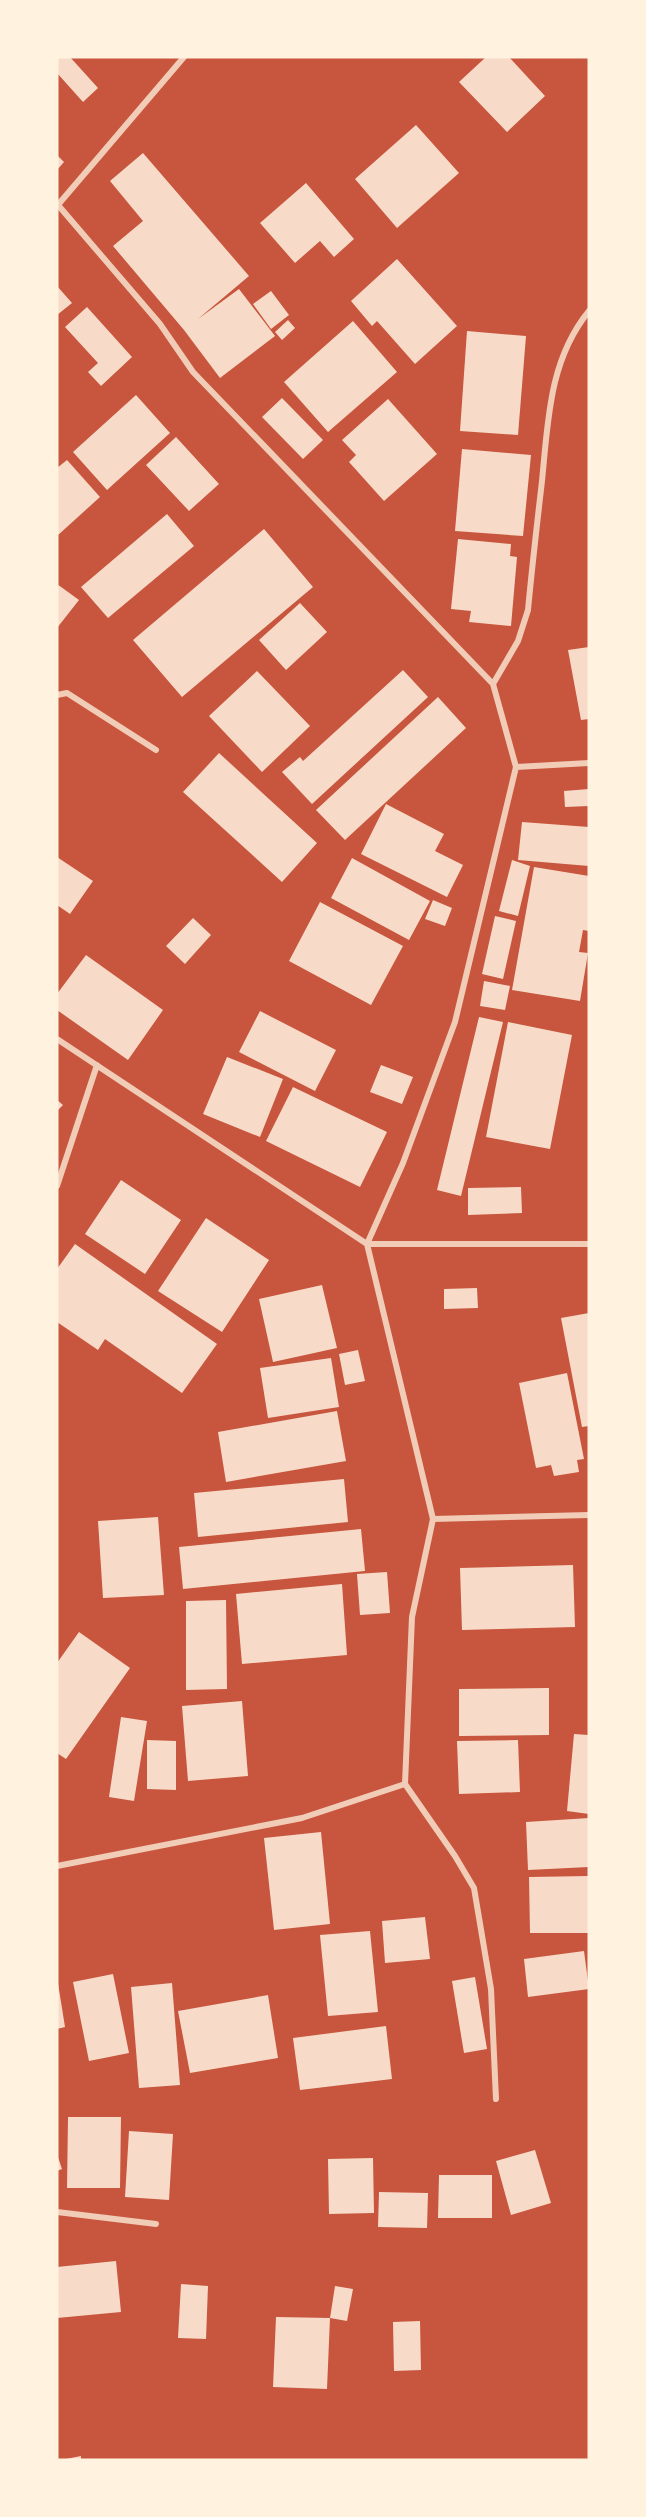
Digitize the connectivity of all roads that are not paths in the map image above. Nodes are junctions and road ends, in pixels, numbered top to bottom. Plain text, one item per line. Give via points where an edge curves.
1 (184, 57) edge
2 (58, 206) edge
3 (589, 311) edge
4 (493, 684) junction
5 (57, 695) edge
6 (156, 750) dead end
7 (589, 763) edge
8 (516, 767) junction
9 (57, 1039) edge
10 (97, 1065) junction
11 (57, 1186) edge
12 (367, 1244) junction
13 (589, 1244) edge
14 (589, 1515) edge
15 (433, 1519) junction
16 (405, 1784) junction
17 (57, 1866) edge
18 (496, 2098) dead end
19 (57, 2212) edge
20 (156, 2224) dead end

1 - 2 street
2 - 4 street via 160,324 193,372
3 - 4 street via 573,330 551,397 528,610 518,641
4 - 8 street
5 - 6 street via 67,693
7 - 8 street
8 - 12 street via 455,1022 403,1163
9 - 10 street
10 - 11 street
10 - 12 street
12 - 13 street
12 - 15 street
14 - 15 street
15 - 16 street via 412,1617
16 - 17 street via 302,1818
16 - 18 street via 474,1888 491,1989
19 - 20 street

